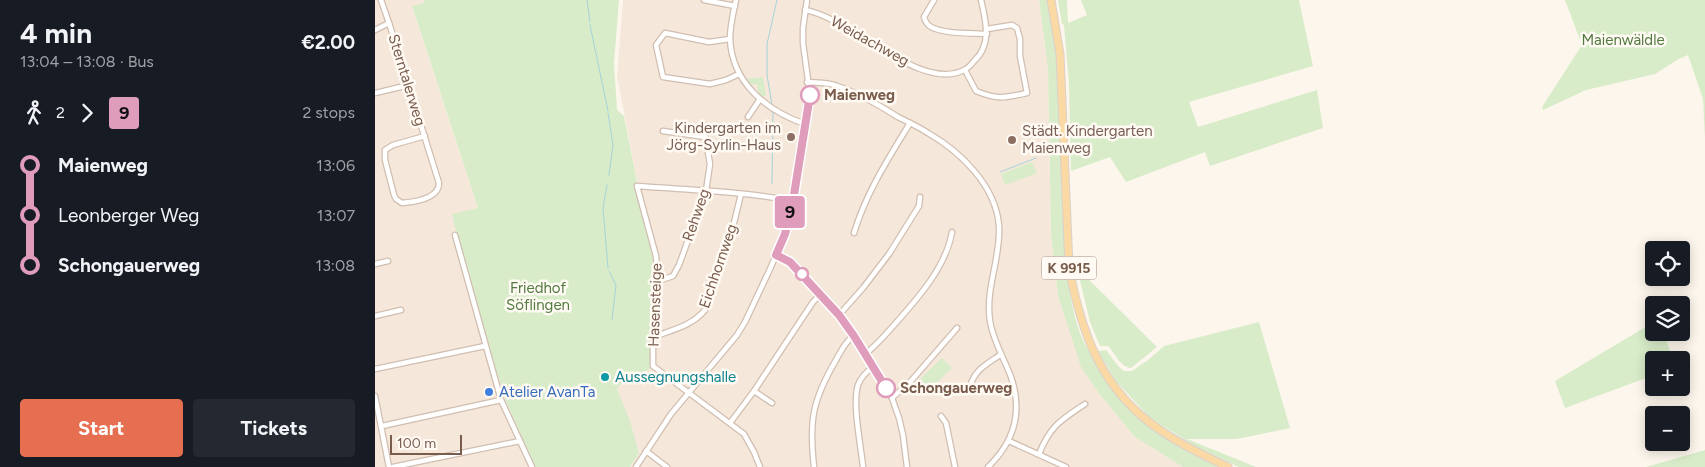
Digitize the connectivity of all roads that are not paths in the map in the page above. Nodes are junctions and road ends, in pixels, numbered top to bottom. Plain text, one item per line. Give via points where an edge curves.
1 (381, 0) edge
2 (704, 0) edge
3 (736, 0) edge
4 (807, 0) edge
5 (934, 0) edge
6 (981, 0) edge
7 (1051, 0) edge
8 (735, 6) junction
9 (805, 10) junction
10 (389, 23) junction
11 (375, 30) edge
12 (987, 31) junction
13 (730, 39) junction
14 (965, 70) junction
15 (739, 74) junction
16 (808, 84) junction
17 (409, 85) junction
18 (375, 93) edge
19 (760, 99) junction
20 (748, 117) dead end
21 (910, 123) junction
22 (703, 124) dead end
23 (805, 124) junction
24 (663, 131) dead end
25 (425, 136) junction
26 (705, 137) junction
27 (705, 191) junction
28 (741, 194) junction
29 (920, 197) dead end
30 (793, 201) junction
31 (952, 232) dead end
32 (854, 233) dead end
33 (455, 235) dead end
34 (776, 255) junction
35 (388, 261) dead end
36 (375, 264) edge
37 (658, 281) junction
38 (819, 295) junction
39 (401, 310) dead end
40 (839, 315) junction
41 (375, 316) edge
42 (957, 328) dead end
43 (854, 336) junction
44 (653, 337) junction
45 (485, 346) junction
46 (865, 354) junction
47 (1000, 355) junction
48 (873, 367) junction
49 (375, 369) edge
50 (970, 387) dead end
51 (754, 391) junction
52 (689, 392) junction
53 (375, 396) edge
54 (892, 398) junction
55 (501, 400) junction
56 (772, 403) dead end
57 (1085, 404) dead end
58 (941, 416) dead end
59 (730, 423) junction
60 (382, 426) junction
61 (520, 441) junction
62 (1009, 441) junction
63 (646, 451) junction
64 (1039, 454) junction
65 (391, 467) edge
66 (532, 467) edge
67 (636, 467) edge
68 (667, 467) edge
69 (760, 467) edge
70 (814, 467) edge
71 (863, 467) edge
72 (907, 467) edge
73 (955, 467) edge
74 (988, 467) edge
75 (1066, 467) edge
76 (1228, 467) edge

1 - 10 street, Sterntalerweg
2 - 8 street
3 - 8 street
4 - 9 street
5 - 12 street via 924,17 932,27 951,31
6 - 12 street
7 - 76 main road, K 9915 via 1061,54 1069,267 1076,306 1085,332 1109,379 1135,409 1159,430
8 - 13 street
9 - 14 street, Weidachweg via 823,14 903,62 930,72 948,74
9 - 16 street via 803,43
10 - 11 street
10 - 17 street, Sterntalerweg
12 - 14 street via 983,49
12 - 14 street via 1012,25 1017,28 1027,94 993,98 976,91
13 - 15 street
13 - 15 street via 709,42 665,33 656,45 663,77 710,84
15 - 19 street
16 - 21 street via 839,86
16 - 23 street
17 - 18 street
17 - 25 street, Sterntalerweg
19 - 20 street
19 - 23 street via 774,110
21 - 32 street via 875,180
21 - 47 street via 959,155 993,199 999,227 990,319
22 - 26 street, Rehweg
23 - 30 street
24 - 26 street
25 - 25 street, Sterntalerweg via 439,188 435,194 402,203 394,194 385,150
26 - 27 street, Rehweg via 710,164
27 - 28 street
27 - 37 street, Rehweg via 673,276
27 - 37 street, Hasensteige via 637,186 656,256
28 - 30 street
28 - 44 street, Eichhornweg via 705,310 689,324
29 - 40 street via 919,206 889,254
30 - 34 street
31 - 46 street via 949,246 931,280
33 - 45 street
34 - 38 street via 790,262
34 - 52 street via 743,325
35 - 36 street
37 - 44 street, Hasensteige
38 - 40 street
38 - 51 street
39 - 41 street
40 - 43 street
42 - 54 street
43 - 46 street
43 - 70 street via 845,344 829,371 813,410
44 - 52 street, Hasensteige via 653,366
45 - 49 street
45 - 55 street
46 - 48 street
47 - 50 street via 974,375
47 - 62 street via 1011,376 1017,407
48 - 54 street
48 - 71 street via 857,387
51 - 56 street
51 - 59 street
52 - 59 street
52 - 63 street
53 - 60 street
54 - 72 street via 901,427
55 - 60 street
55 - 61 street
57 - 64 street via 1057,424 1045,438
58 - 73 street via 946,423
59 - 69 street via 746,437
60 - 65 street
61 - 65 street
61 - 66 street
62 - 64 street
62 - 74 street
63 - 67 street
63 - 68 street
64 - 75 street

